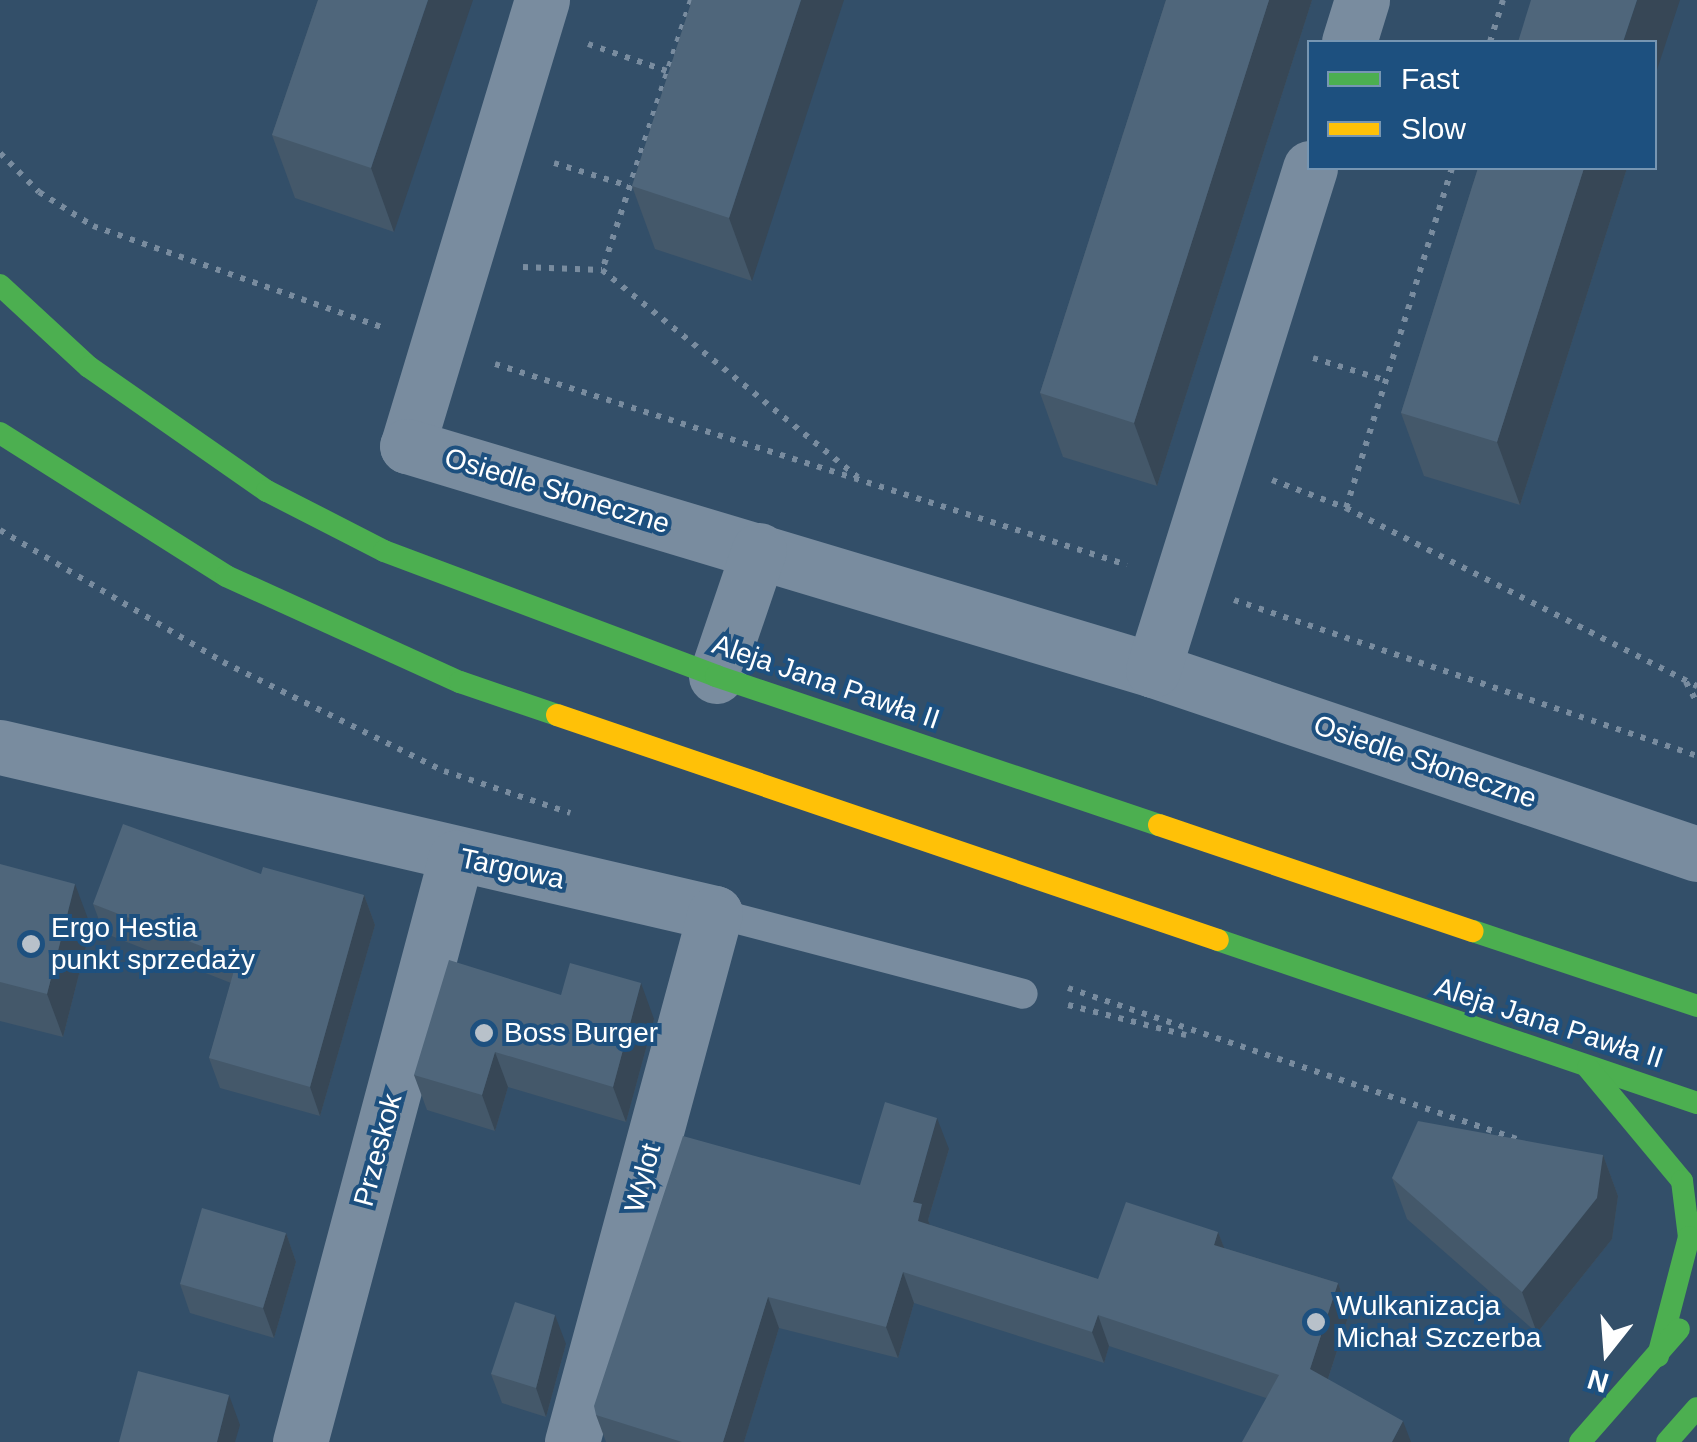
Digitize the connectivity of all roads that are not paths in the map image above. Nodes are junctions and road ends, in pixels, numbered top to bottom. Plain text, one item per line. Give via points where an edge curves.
1 (1362, 0) edge
2 (538, 13) edge
3 (1350, 40) edge
4 (1309, 170) edge
5 (0, 285) edge
6 (0, 433) edge
7 (758, 550) junction
8 (1153, 670) junction
9 (716, 676) junction
10 (0, 747) edge
11 (1697, 854) edge
12 (456, 857) junction
13 (715, 914) junction
14 (1023, 994) road end
15 (1697, 1006) edge
16 (1588, 1068) junction
17 (1697, 1103) edge
18 (1697, 1307) edge
19 (1658, 1356) junction
20 (1697, 1408) edge
21 (300, 1442) edge
22 (572, 1442) edge
23 (1580, 1442) edge
24 (1667, 1442) edge

1 - 3 street
2 - 7 street, Osiedle Słoneczne via 406,446
4 - 8 street
5 - 9 main road, Aleja Jana Pawła II via 89,367 267,491 431,570
6 - 16 main road, Aleja Jana Pawła II via 226,576 460,682
7 - 8 street, Osiedle Słoneczne
7 - 9 street
8 - 11 street, Osiedle Słoneczne
9 - 15 main road, Aleja Jana Pawła II
10 - 12 street, Targowa
12 - 13 street, Targowa
12 - 21 street, Przeskok
13 - 14 lane, Targowa
13 - 22 street, Wylot
16 - 17 main road, Aleja Jana Pawła II
16 - 19 main road via 1682,1181 1688,1237
18 - 19 main road
19 - 23 main road
20 - 24 main road

